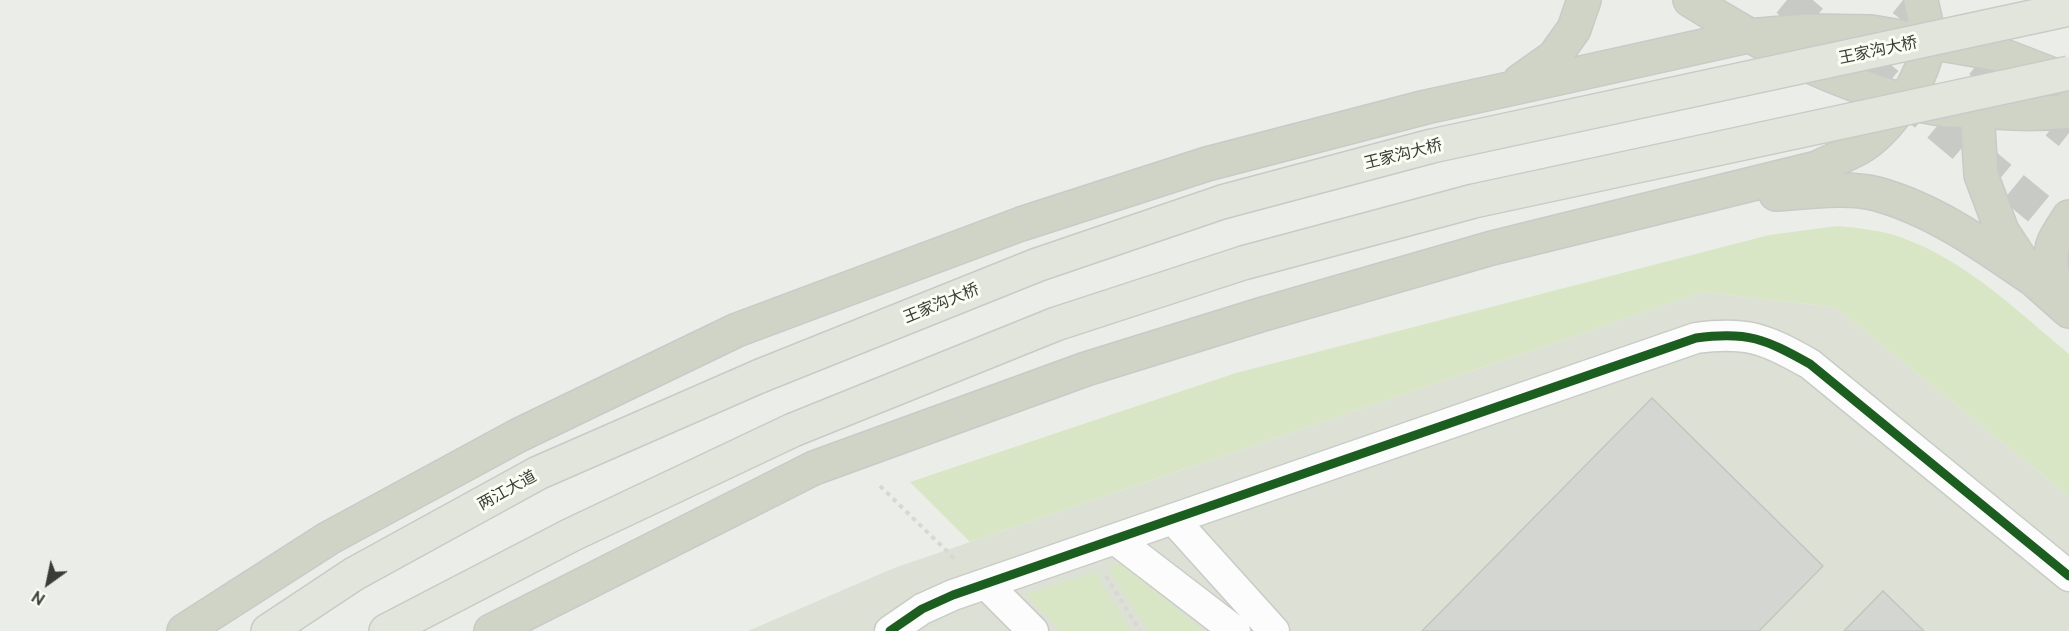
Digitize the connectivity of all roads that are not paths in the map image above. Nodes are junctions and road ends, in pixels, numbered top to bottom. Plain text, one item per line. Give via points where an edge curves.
1 (1584, 0) edge
2 (1690, 0) edge
3 (1921, 0) edge
4 (2039, 0) edge
5 (2069, 9) edge
6 (1748, 36) junction
7 (1928, 41) junction
8 (1999, 54) junction
9 (2069, 73) edge
10 (2069, 81) edge
11 (1509, 89) junction
12 (1905, 101) junction
13 (1977, 111) junction
14 (2069, 111) edge
15 (1684, 201) junction
16 (2069, 217) edge
17 (2034, 280) junction
18 (2069, 309) edge
19 (760, 376) joint
20 (1173, 519) junction
21 (1115, 539) junction
22 (975, 576) junction
23 (2069, 576) edge
24 (184, 631) edge
25 (268, 631) edge
26 (386, 631) edge
27 (491, 631) edge
28 (890, 631) edge
29 (1033, 631) edge
30 (1235, 631) edge
31 (1274, 631) edge

1 - 11 highway via 1574,29 1554,57
2 - 6 highway
3 - 7 highway
4 - 8 highway via 2029,8
5 - 19 main road, 王家沟大桥, bridge via 1432,146 1222,202 1037,265
6 - 7 highway via 1807,30 1871,32
6 - 11 highway
6 - 12 highway via 1801,63
7 - 8 highway
7 - 12 highway via 1919,73
8 - 10 highway
8 - 13 highway
9 - 26 main road, bridge via 1474,201 1243,263 1056,324 793,430 571,535
11 - 24 highway via 1207,164 1021,224 737,330 519,435 329,538
12 - 13 highway via 1940,109
12 - 15 highway via 1861,147 1817,168
13 - 14 highway
13 - 17 highway via 1981,175 2002,231
15 - 17 highway via 1830,190 1876,194 1925,212 1976,240
15 - 27 highway via 1492,248 1086,369 814,468
16 - 18 highway via 2053,243 2051,269 2058,293
17 - 18 highway
19 - 25 main road, 两江大道 via 538,473 354,574
20 - 21 street
20 - 23 street via 1696,338 1726,334 1755,337 1810,363
20 - 31 street
21 - 22 street
21 - 30 street
22 - 28 street via 953,595 922,609
22 - 29 street

